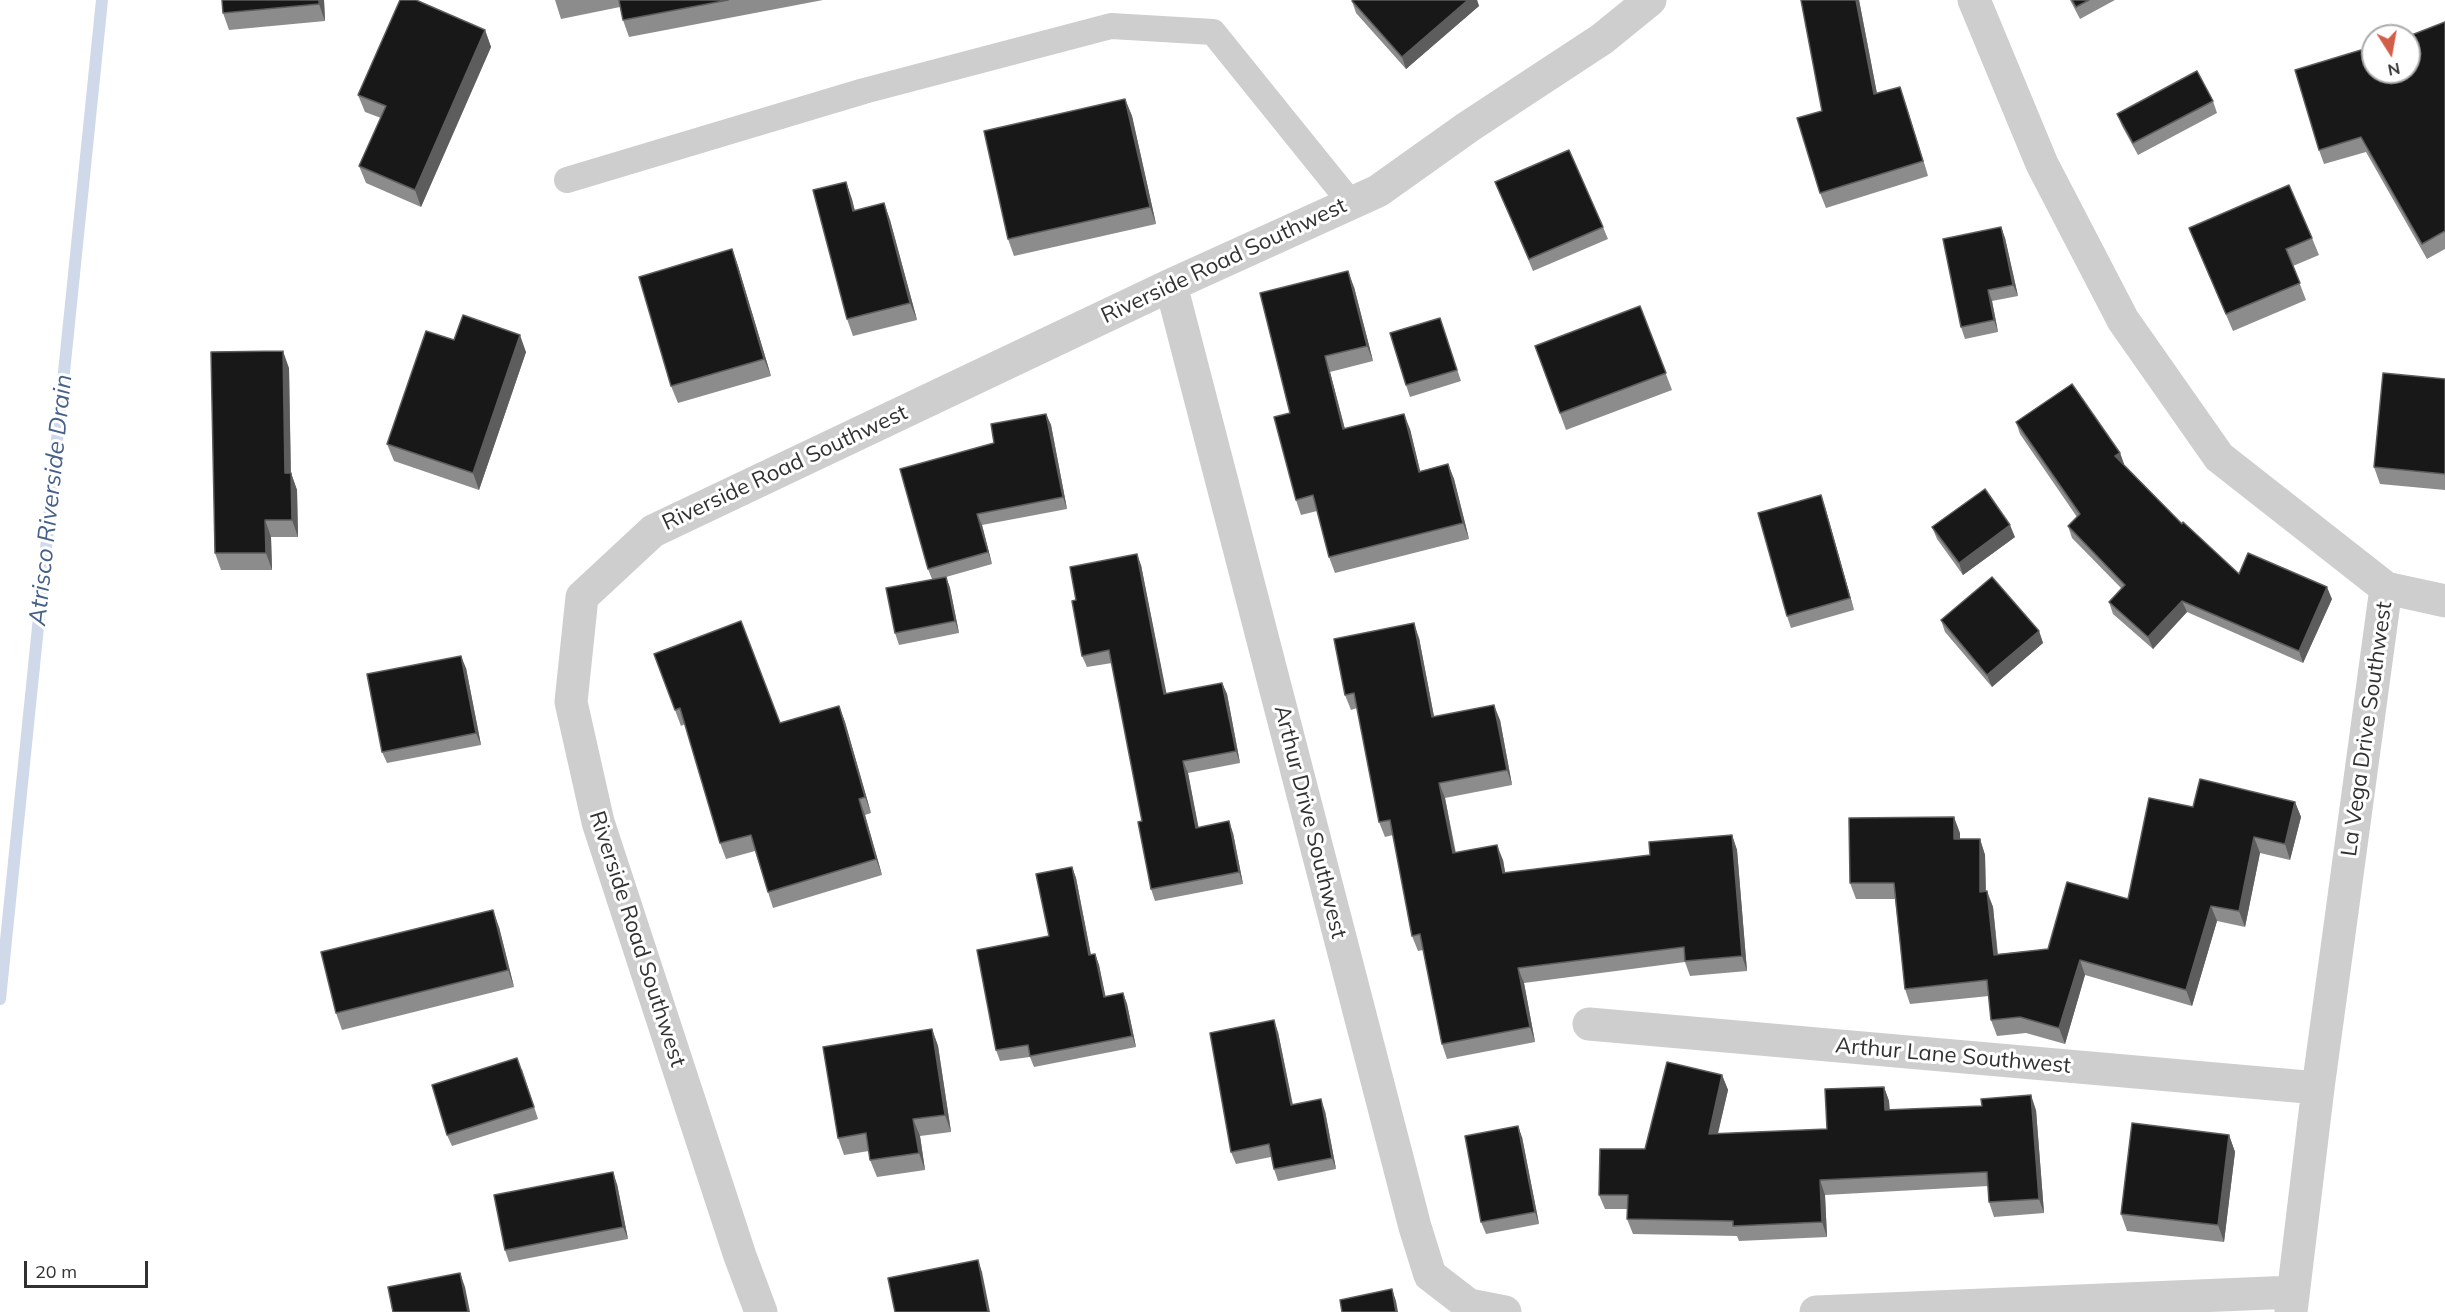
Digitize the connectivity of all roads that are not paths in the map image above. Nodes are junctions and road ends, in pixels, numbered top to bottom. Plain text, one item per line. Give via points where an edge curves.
1 (1650, 0) edge
2 (1974, 0) edge
3 (567, 180) dead end
4 (1351, 203) junction
5 (1172, 285) junction
6 (2386, 588) junction
7 (2445, 601) edge
8 (1589, 1024) dead end
9 (2318, 1088) junction
10 (2292, 1302) edge
11 (761, 1312) edge
12 (1505, 1312) edge
13 (1816, 1312) edge

1 - 4 street, Riverside Road Southwest via 1602,39 1378,191
2 - 6 street, La Vega Drive Southwest via 2042,164 2130,330 2219,457
3 - 4 lane via 864,92 1111,26 1213,32
4 - 5 street, Riverside Road Southwest
5 - 11 street, Riverside Road Southwest via 653,531 582,597 571,702 598,822
5 - 12 street, Arthur Drive Southwest via 1430,1275 1469,1305
6 - 7 street
6 - 9 street, La Vega Drive Southwest
8 - 9 street, Arthur Lane Southwest
9 - 10 street, La Vega Drive Southwest
10 - 13 street

